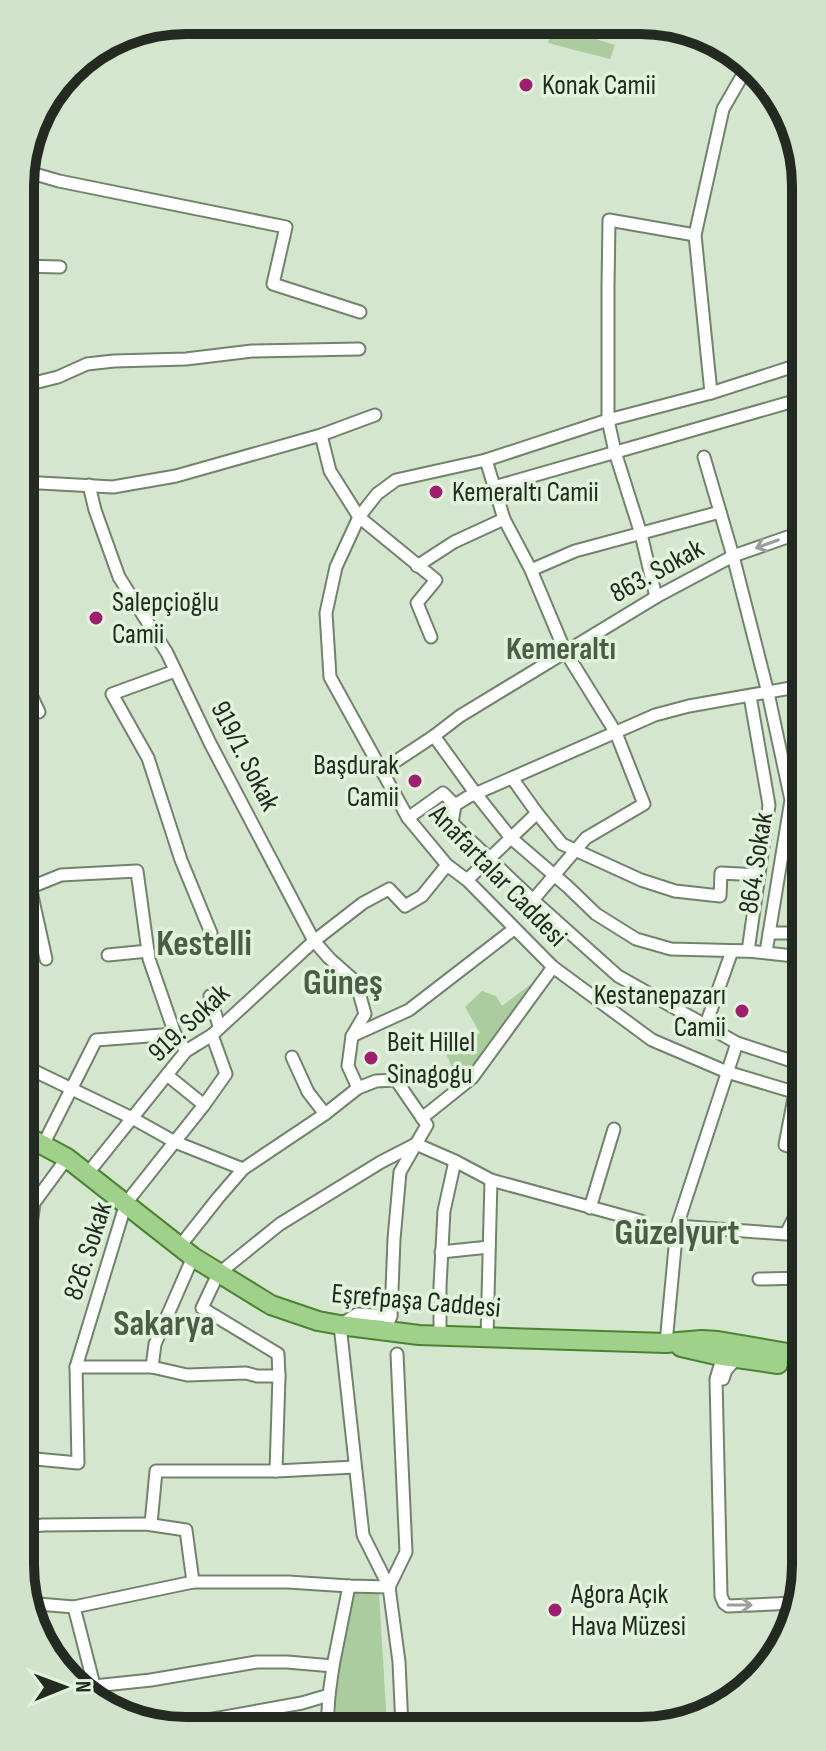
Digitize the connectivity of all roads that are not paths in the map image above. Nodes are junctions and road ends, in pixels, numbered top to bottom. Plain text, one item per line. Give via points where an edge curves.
1 (743, 74) edge
2 (34, 174) edge
3 (695, 235) junction
4 (34, 266) edge
5 (60, 267) dead end
6 (360, 312) dead end
7 (359, 349) dead end
8 (792, 367) edge
9 (34, 383) edge
10 (711, 393) junction
11 (792, 402) edge
12 (375, 415) dead end
13 (608, 420) junction
14 (321, 435) junction
15 (615, 452) junction
16 (704, 457) dead end
17 (486, 460) junction
18 (34, 483) edge
19 (89, 485) junction
20 (494, 487) junction
21 (720, 512) junction
22 (359, 517) junction
23 (504, 519) junction
24 (641, 534) junction
25 (792, 535) edge
26 (733, 556) junction
27 (417, 566) junction
28 (531, 570) junction
29 (656, 597) junction
30 (431, 637) dead end
31 (565, 651) junction
32 (175, 671) junction
33 (792, 688) edge
34 (768, 693) junction
35 (750, 696) junction
36 (34, 701) edge
37 (39, 712) dead end
38 (616, 733) junction
39 (434, 736) junction
40 (381, 771) junction
41 (512, 778) junction
42 (476, 794) junction
43 (455, 805) junction
44 (537, 813) junction
45 (408, 818) junction
46 (511, 838) junction
47 (575, 850) junction
48 (489, 859) junction
49 (447, 865) junction
50 (555, 875) junction
51 (759, 875) junction
52 (467, 880) junction
53 (34, 885) edge
54 (533, 900) junction
55 (34, 908) edge
56 (514, 929) junction
57 (211, 933) dead end
58 (769, 933) junction
59 (792, 933) edge
60 (314, 941) junction
61 (148, 951) junction
62 (748, 951) junction
63 (766, 952) junction
64 (108, 955) dead end
65 (792, 956) edge
66 (46, 959) dead end
67 (553, 967) junction
68 (210, 996) dead end
69 (705, 1027) junction
70 (215, 1031) junction
71 (175, 1034) junction
72 (352, 1036) junction
73 (737, 1043) junction
74 (186, 1051) junction
75 (292, 1057) dead end
76 (792, 1061) edge
77 (34, 1071) edge
78 (727, 1072) junction
79 (167, 1075) junction
80 (358, 1088) junction
81 (70, 1089) junction
82 (792, 1092) edge
83 (204, 1105) junction
84 (325, 1114) junction
85 (132, 1118) junction
86 (422, 1118) junction
87 (792, 1120) edge
88 (614, 1129) dead end
89 (34, 1140) edge
90 (175, 1142) junction
91 (416, 1144) junction
92 (43, 1145) junction
93 (792, 1147) edge
94 (67, 1158) junction
95 (455, 1161) junction
96 (243, 1169) junction
97 (88, 1173) junction
98 (491, 1180) junction
99 (34, 1196) edge
100 (126, 1203) junction
101 (590, 1208) junction
102 (641, 1221) dead end
103 (792, 1222) edge
104 (677, 1226) junction
105 (489, 1247) junction
106 (186, 1251) junction
107 (441, 1252) junction
108 (218, 1274) junction
109 (792, 1278) edge
110 (759, 1279) dead end
111 (388, 1323) junction
112 (340, 1325) junction
113 (440, 1336) junction
114 (487, 1337) junction
115 (666, 1343) junction
116 (397, 1354) dead end
117 (726, 1355) junction
118 (792, 1356) edge
119 (792, 1365) edge
120 (76, 1367) junction
121 (152, 1367) junction
122 (279, 1376) junction
123 (723, 1379) junction
124 (34, 1459) edge
125 (355, 1467) junction
126 (276, 1471) junction
127 (151, 1524) junction
128 (34, 1526) edge
129 (719, 1565) junction
130 (193, 1582) junction
131 (349, 1586) junction
132 (389, 1587) junction
133 (787, 1603) edge
134 (39, 1604) edge
135 (74, 1607) junction
136 (84, 1647) edge
137 (333, 1666) junction
138 (104, 1684) edge
139 (329, 1695) junction
140 (227, 1717) edge
141 (328, 1717) edge
142 (402, 1717) edge

1 - 3 street via 723,109
2 - 6 street via 286,227 273,284
3 - 10 street
3 - 13 street via 609,220
4 - 5 street
7 - 9 street via 114,361 87,364
8 - 10 street
10 - 13 street
11 - 15 street
12 - 14 street
13 - 15 street
13 - 17 street
14 - 19 street via 176,476 113,487
14 - 22 street via 330,471
15 - 20 street
15 - 24 street
16 - 21 street, 864. Sokak
17 - 20 street
17 - 22 street, Anafartalar Caddesi via 396,480
18 - 19 street
19 - 32 street, 919/1. Sokak via 119,577
20 - 23 street
21 - 24 street
21 - 26 street, 864. Sokak
22 - 27 street
22 - 40 street, Anafartalar Caddesi via 336,567 326,613 330,677
23 - 27 street
23 - 28 street
24 - 28 street via 575,551
24 - 29 street
25 -> 26 street, 863. Sokak
26 - 29 street, 863. Sokak
26 - 34 street, 864. Sokak
27 - 30 street via 436,580 417,603
28 - 31 street
29 - 31 street, 863. Sokak
31 - 38 street
31 - 39 street, 863. Sokak
32 - 57 street via 112,694 148,758
32 - 60 street, 919/1. Sokak
33 - 34 street
34 - 35 street
34 - 58 street, 864. Sokak via 791,800
35 - 38 street via 655,715
35 - 51 street via 769,805
36 - 37 street
38 - 41 street
38 - 47 street via 644,804
39 - 40 street, 863. Sokak
39 - 42 street
40 - 45 street, Anafartalar Caddesi
41 - 42 street
41 - 44 street
42 - 43 street
42 - 46 street
43 - 45 street via 443,793
43 - 48 street via 452,823
44 - 46 street
44 - 47 street via 562,844
45 - 49 street, Anafartalar Caddesi
46 - 48 street
46 - 50 street
47 - 50 street
47 - 51 street via 641,880 709,896 720,896 721,873
48 - 52 street
48 - 54 street
49 - 52 street, Anafartalar Caddesi
49 - 60 street, 919. Sokak via 422,896 405,906 389,889
50 - 54 street
50 - 62 street via 596,914 636,939 671,949
51 - 62 street
52 - 56 street, Anafartalar Caddesi
53 - 61 street via 61,875 137,871
54 - 69 street via 618,976
55 - 66 street
56 - 67 street, Anafartalar Caddesi
56 - 72 street via 409,1010
58 - 59 street
58 - 63 street, 864. Sokak
60 - 70 street, 919. Sokak
60 - 72 street, 919/1. Sokak via 356,982 365,1014
61 - 64 street
61 - 71 street
62 - 63 street
62 - 69 street via 732,951
63 - 65 street
67 - 78 street, Anafartalar Caddesi via 652,1040
67 - 86 street via 472,1078
68 - 70 street
69 - 73 street
70 - 74 street, 919. Sokak
70 - 83 street, 826. Sokak via 226,1074
71 - 74 street
71 - 81 street via 96,1040
72 - 80 street, 919/1. Sokak via 348,1066
73 - 76 street
73 - 78 street
74 - 79 street, 919. Sokak
75 - 84 street
77 - 81 street
78 - 82 street, Anafartalar Caddesi
78 - 104 street
79 - 83 street
79 - 85 street, 919. Sokak
80 - 84 street
80 - 86 street via 396,1080
81 - 85 street
81 - 92 street
83 - 90 street, 826. Sokak
84 - 96 street
85 - 90 street
85 - 97 street, 919. Sokak
86 - 91 street via 427,1125
87 - 93 street via 785,1145
88 - 101 street
89 - 92 main road, Eşrefpaşa Caddesi
90 - 96 street
90 - 100 street, 826. Sokak
91 - 95 street
91 - 108 street via 280,1224
91 - 111 street via 400,1172
92 - 94 main road, Eşrefpaşa Caddesi
94 - 97 main road, Eşrefpaşa Caddesi
94 - 99 street
95 - 98 street
95 - 107 street
96 - 106 street
97 - 100 main road, Eşrefpaşa Caddesi
98 - 101 street
98 - 105 street
100 - 106 main road, Eşrefpaşa Caddesi
100 - 120 street, 826. Sokak
101 - 102 street
103 - 104 street via 786,1234
104 - 115 street
105 - 107 street
105 - 114 street
106 - 108 main road, Eşrefpaşa Caddesi
106 - 121 street
107 - 113 street
108 - 112 main road, Eşrefpaşa Caddesi via 271,1305
108 - 122 street via 202,1308 278,1354
109 - 110 street
111 - 112 main road, Eşrefpaşa Caddesi
111 - 113 main road, Eşrefpaşa Caddesi via 419,1335
112 - 125 street
113 - 114 main road, Eşrefpaşa Caddesi
114 - 115 main road, Eşrefpaşa Caddesi
115 - 117 main road, Eşrefpaşa Caddesi
115 - 117 main road, Eşrefpaşa Caddesi via 702,1340
116 - 132 street via 406,1552
117 - 118 main road
117 - 119 main road
117 - 123 street
117 - 123 street
117 - 129 street via 716,1379
120 - 121 street
120 - 124 street, 826. Sokak via 78,1463
121 - 122 street via 187,1375
122 - 126 street
123 - 129 street via 725,1556
125 - 126 street
125 - 132 street via 363,1535
126 - 127 street via 156,1471
127 - 128 street
127 - 130 street via 186,1530
129 -> 133 street via 721,1596 728,1606
130 - 131 street
130 - 135 street
131 - 132 street
131 - 137 street
132 - 142 street
134 - 135 street
135 - 136 street
137 - 138 street via 257,1662
137 - 139 street
139 - 140 street
139 - 141 street

